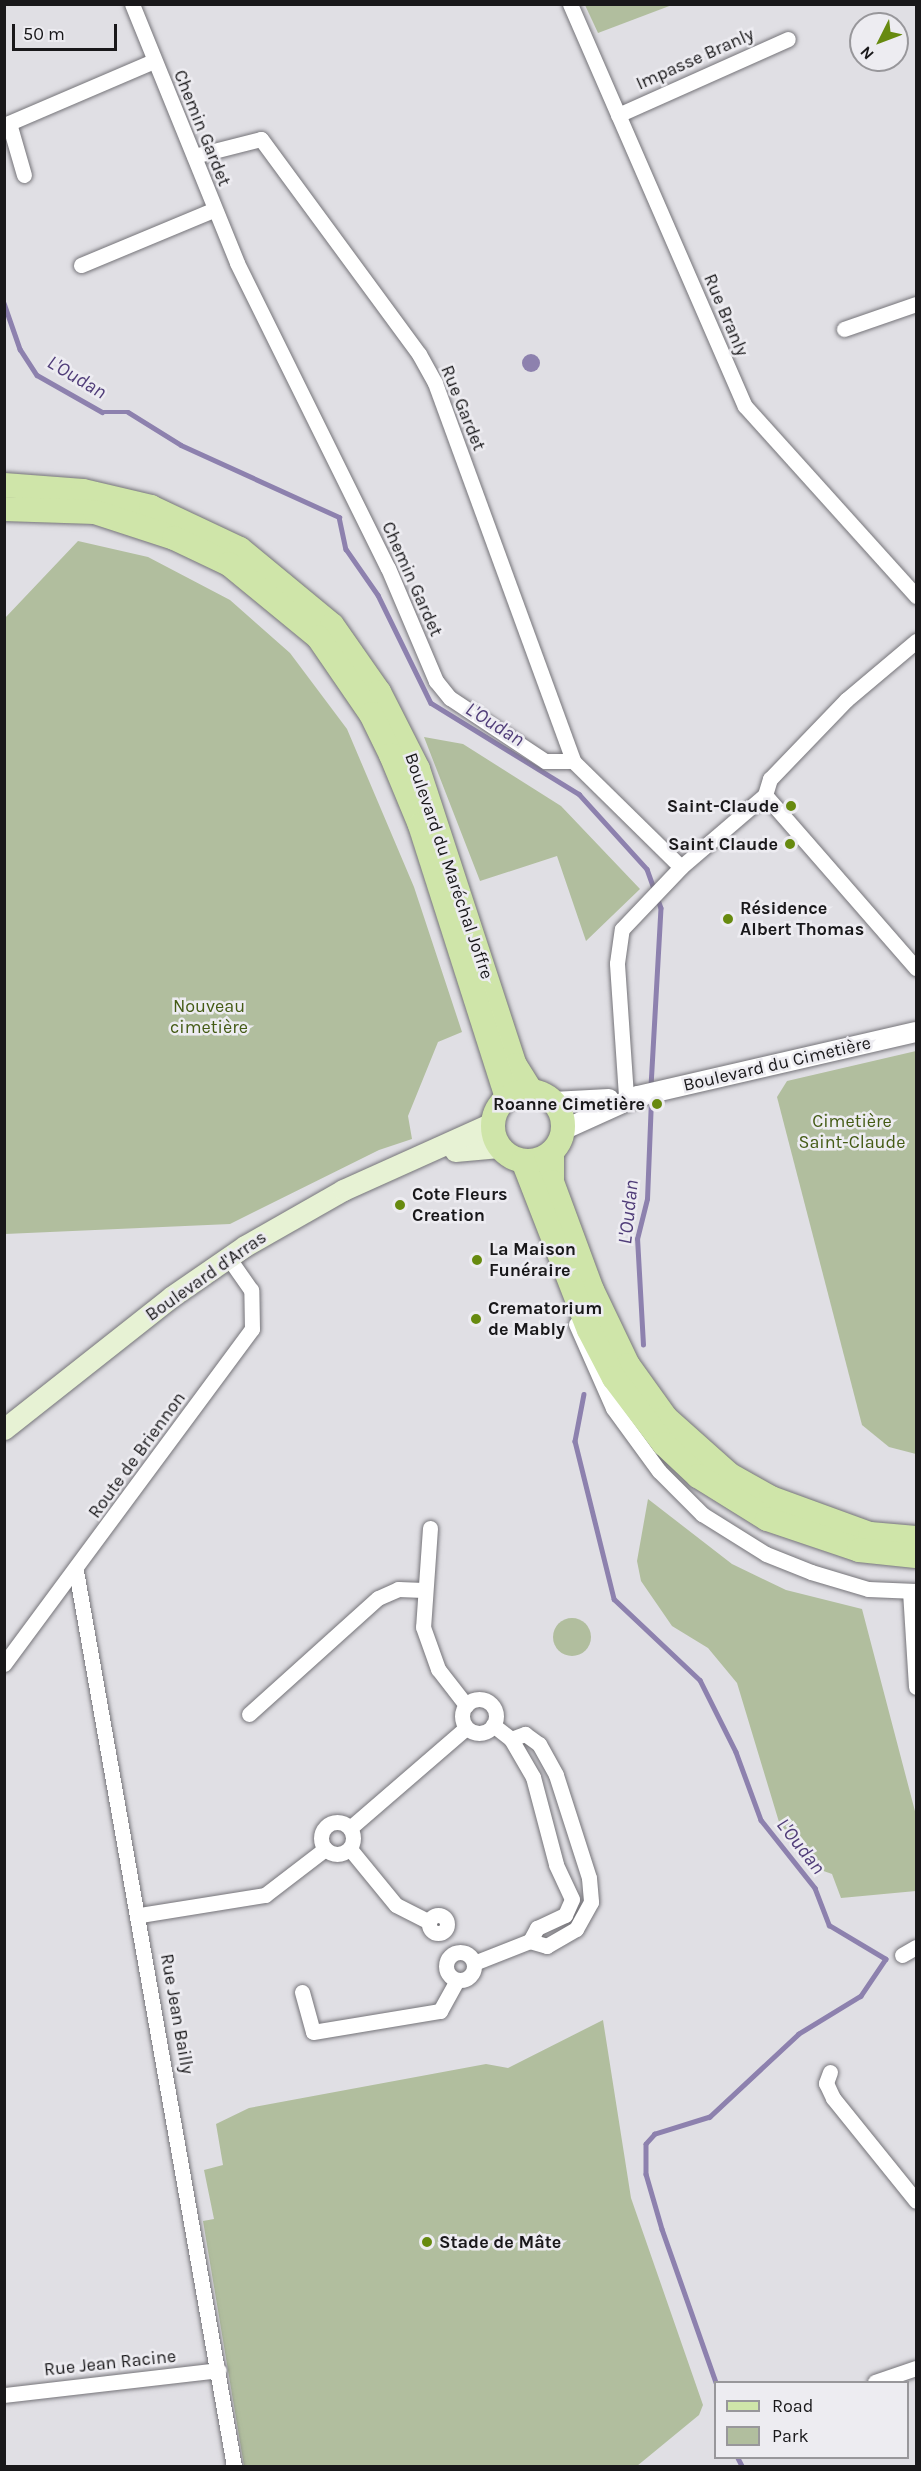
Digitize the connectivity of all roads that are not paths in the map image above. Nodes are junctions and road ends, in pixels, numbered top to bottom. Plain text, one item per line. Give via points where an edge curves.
1 (132, 4) edge
2 (570, 4) edge
3 (788, 39) dead end
4 (154, 61) junction
5 (618, 115) junction
6 (194, 156) junction
7 (24, 175) dead end
8 (213, 210) junction
9 (81, 265) dead end
10 (916, 304) edge
11 (844, 329) dead end
12 (4, 485) edge
13 (4, 509) edge
14 (916, 596) edge
15 (916, 641) edge
16 (573, 761) junction
17 (765, 795) junction
18 (681, 867) junction
19 (916, 968) edge
20 (916, 1032) edge
21 (531, 1091) junction
22 (632, 1096) junction
23 (507, 1097) junction
24 (553, 1102) junction
25 (492, 1123) junction
26 (563, 1130) junction
27 (499, 1147) junction
28 (552, 1152) junction
29 (428, 1155) junction
30 (523, 1161) junction
31 (562, 1228) junction
32 (229, 1258) junction
33 (4, 1429) edge
34 (430, 1528) dead end
35 (906, 1537) edge
36 (916, 1556) edge
37 (76, 1570) junction
38 (424, 1590) junction
39 (913, 1591) edge
40 (4, 1664) edge
41 (916, 1687) edge
42 (465, 1705) junction
43 (249, 1714) dead end
44 (494, 1725) junction
45 (466, 1728) junction
46 (512, 1739) junction
47 (350, 1828) junction
48 (325, 1849) junction
49 (350, 1849) junction
50 (140, 1916) junction
51 (530, 1941) junction
52 (916, 1947) edge
53 (455, 1953) junction
54 (903, 1955) dead end
55 (474, 1964) junction
56 (458, 1980) junction
57 (302, 1992) dead end
58 (830, 2072) dead end
59 (916, 2200) edge
60 (916, 2368) edge
61 (219, 2370) junction
62 (878, 2381) edge
63 (4, 2395) edge
64 (234, 2466) edge

1 - 4 street, Chemin Gardet
2 - 5 street, Rue Branly
3 - 5 street, Impasse Branly
4 - 6 street, Chemin Gardet
4 - 7 street, Chemin Gardet via 9,123
5 - 14 street, Rue Branly via 745,406
6 - 8 street, Chemin Gardet
6 - 16 street, Rue Gardet via 261,139 419,354 435,383
8 - 9 street, Chemin Gardet
8 - 16 street, Chemin Gardet via 388,568 436,681 450,698 545,761
10 - 11 street
12 - 21 main road, Boulevard du Maréchal Joffre via 55,487 151,507 240,549 332,626 379,692 418,769 515,1065
13 - 23 main road, Boulevard du Maréchal Joffre via 96,512 166,534 229,564 318,637 371,714 420,825
15 - 17 street via 846,700 770,779
16 - 18 street
17 - 18 street
17 - 19 street
18 - 22 street via 622,929 617,963
20 - 22 street, Boulevard du Cimetière
21 - 23 main road
21 - 24 main road
22 - 24 street, Boulevard du Cimetière
22 - 26 street, Boulevard du Cimetière
23 - 25 main road
24 - 26 main road
25 - 27 main road
25 - 29 main road, Boulevard d'Arras
26 - 28 main road
27 - 29 main road, Boulevard d'Arras
27 - 30 main road
28 - 30 main road
28 - 31 main road via 552,1182
29 - 32 main road, Boulevard d'Arras via 343,1190
30 - 31 main road
31 - 35 main road via 628,1365 666,1418 730,1475 822,1520
31 - 36 main road via 614,1378 647,1424 698,1476 734,1501 797,1532 858,1550
31 - 39 street via 594,1374 641,1449 678,1492 716,1525 766,1554 868,1589
32 - 33 main road, Boulevard d'Arras via 171,1297
32 - 37 street, Route de Briennon via 251,1290 252,1329
34 - 38 street
37 - 40 street, Route de Briennon
37 - 50 street, Rue Jean Bailly
38 - 42 street via 423,1627 432,1657
38 - 43 street via 398,1589 378,1598
39 - 41 street
42 - 44 street via 477,1699 489,1702 495,1713
42 - 45 street via 461,1717
44 - 45 street via 484,1733
44 - 46 street
45 - 47 street
46 - 51 street via 536,1785 556,1864 572,1899 566,1914 537,1928
46 - 51 street via 525,1734 539,1744 556,1775 589,1878 586,1918 556,1943
47 - 48 street via 341,1822 327,1825 321,1836
47 - 49 street via 354,1836
48 - 49 street via 338,1855
48 - 50 street via 265,1895
49 - 53 street via 396,1905 429,1922 431,1930 443,1931
50 - 61 street, Rue Jean Bailly
51 - 55 street
52 - 54 street
53 - 55 street via 468,1954
53 - 56 street via 446,1969
55 - 56 street via 468,1978
56 - 57 street via 440,2011 313,2032
58 - 59 street via 826,2083 833,2098
60 - 62 street
61 - 63 street, Rue Jean Racine
61 - 64 street, Rue Jean Bailly

